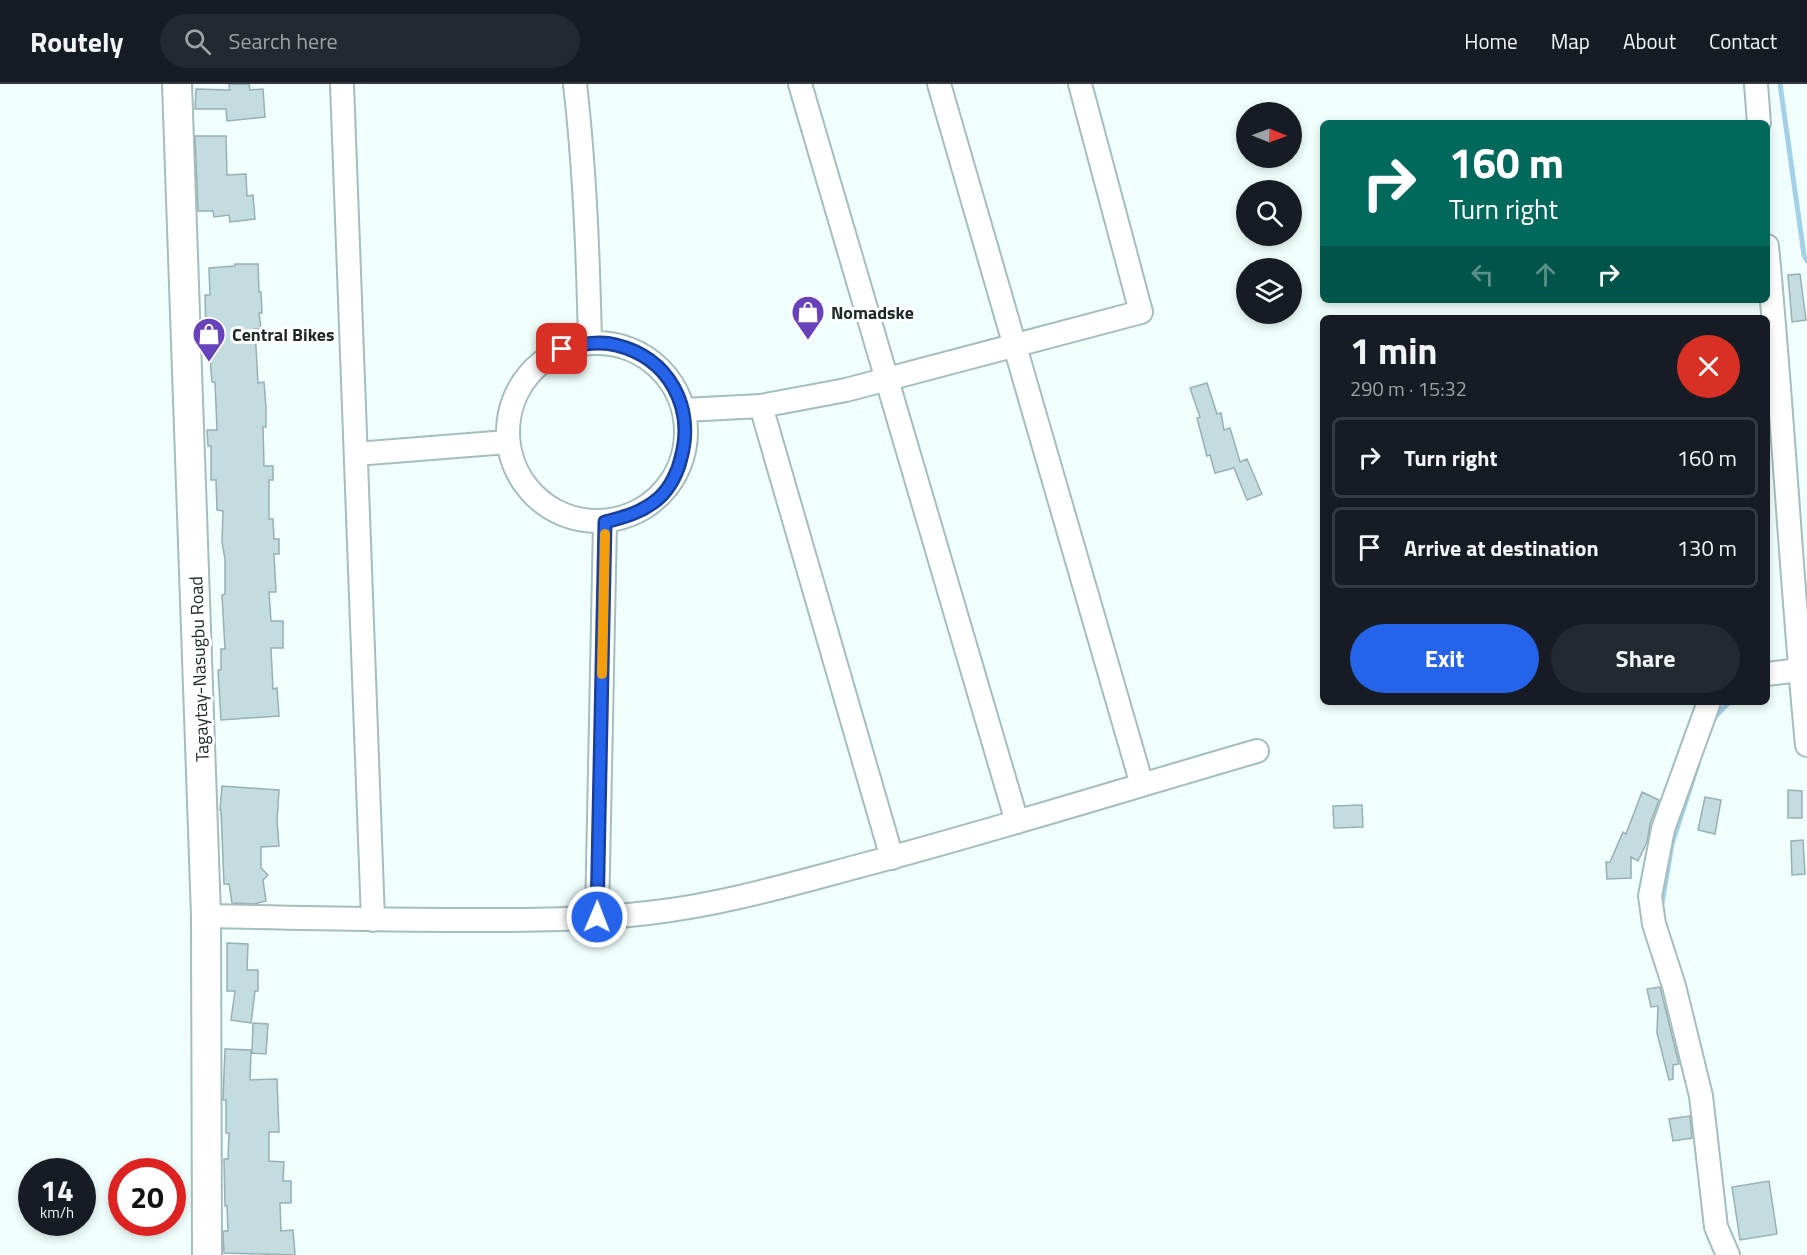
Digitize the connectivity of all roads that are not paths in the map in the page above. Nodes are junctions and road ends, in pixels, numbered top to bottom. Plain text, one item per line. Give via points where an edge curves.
1 (177, 84) edge
2 (342, 84) edge
3 (575, 84) edge
4 (800, 84) edge
5 (939, 84) edge
6 (1080, 84) edge
7 (1756, 84) edge
8 (1759, 120) edge
9 (1770, 276) edge
10 (590, 342) junction
11 (1015, 346) junction
12 (887, 380) junction
13 (761, 406) junction
14 (684, 410) junction
15 (507, 442) junction
16 (356, 454) junction
17 (605, 522) junction
18 (1800, 670) junction
19 (1770, 674) edge
20 (1708, 705) edge
21 (1805, 708) edge
22 (1807, 745) edge
23 (1257, 751) dead end
24 (1142, 785) junction
25 (1017, 822) junction
26 (892, 858) junction
27 (206, 916) junction
28 (597, 917) junction
29 (373, 921) junction
30 (207, 1255) edge
31 (1728, 1255) edge

1 - 27 main road, Tagaytay-Nasugbu Road
2 - 16 street
3 - 10 street via 588,238
4 - 12 street
5 - 11 street
6 - 11 street via 1141,312
7 - 8 street
9 - 18 street
10 - 14 street via 615,344 639,352 659,367
10 - 15 street via 562,349 538,364 520,387 509,413
11 - 12 street
11 - 24 street
12 - 13 street
12 - 25 street
13 - 14 street
13 - 26 street
14 - 17 street via 686,441 678,471 660,497 635,514
15 - 16 street
15 - 17 street via 514,469 530,493 551,511 577,521
16 - 29 street
17 - 28 street
18 - 19 street
18 - 21 street
20 - 31 street via 1663,829 1650,896 1654,924 1701,1096 1716,1227
21 - 22 street
23 - 24 street
24 - 25 street
25 - 26 street
26 - 28 street via 749,895 648,913
27 - 29 street
27 - 30 main road, Tagaytay-Nasugbu Road
28 - 29 street

